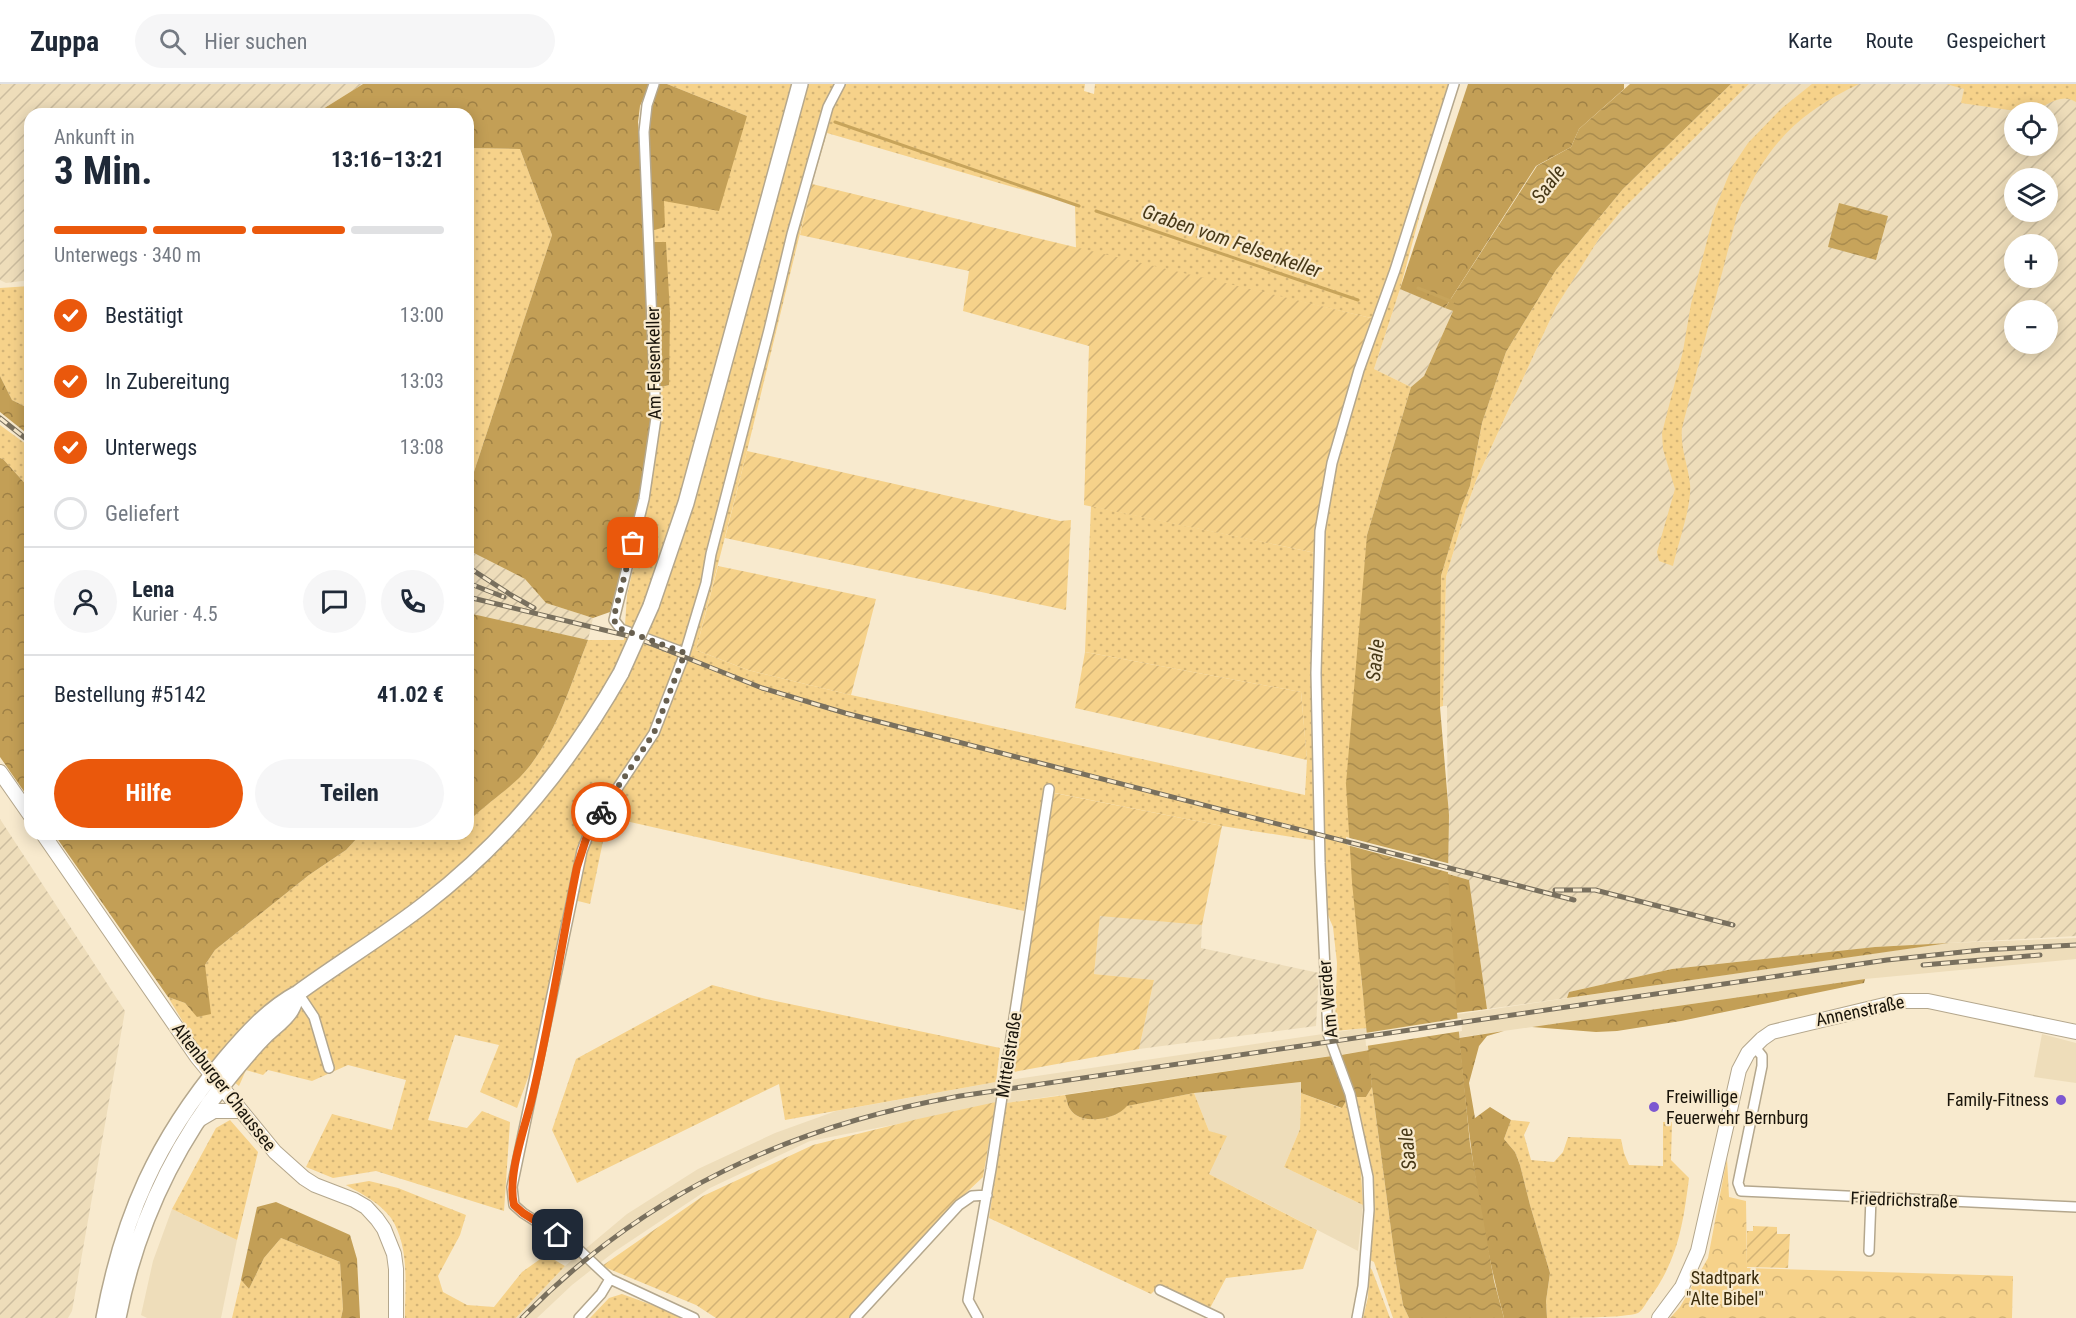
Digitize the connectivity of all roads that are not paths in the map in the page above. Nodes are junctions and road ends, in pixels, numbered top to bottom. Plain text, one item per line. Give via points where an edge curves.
1 (654, 84) edge
2 (800, 84) edge
3 (840, 84) edge
4 (1454, 84) edge
5 (685, 653) junction
6 (0, 772) edge
7 (1049, 789) dead end
8 (24, 806) edge
9 (47, 840) edge
10 (298, 993) junction
11 (2076, 1032) edge
12 (1754, 1046) junction
13 (328, 1068) dead end
14 (216, 1082) junction
15 (240, 1111) junction
16 (197, 1121) junction
17 (987, 1195) junction
18 (1870, 1198) junction
19 (2076, 1207) edge
20 (1869, 1251) dead end
21 (610, 1279) junction
22 (1160, 1290) dead end
23 (104, 1318) edge
24 (118, 1318) edge
25 (396, 1318) edge
26 (579, 1318) edge
27 (694, 1318) edge
28 (855, 1318) edge
29 (978, 1318) edge
30 (1219, 1318) edge
31 (1357, 1318) edge
32 (1659, 1318) edge

1 - 5 street, Am Felsenkeller via 644,132 656,418 644,499 614,620 621,629
2 - 10 main road, bridge via 686,503 651,606 621,673 567,759 495,843 424,905
3 - 5 street via 828,107 792,234 706,583
4 - 31 street, Am Werder via 1359,370 1332,463 1320,531 1317,746 1328,1034 1350,1094 1368,1177 1369,1210
5 - 21 street via 654,733 591,828 582,851 512,1187 514,1205 576,1247
6 - 8 main road
7 - 17 street, Mittelstraße
9 - 14 main road, Altenburger Chaussee
10 - 13 street via 314,1017
10 - 14 main road via 253,1028
11 - 12 main road, Annenstraße via 1912,1000 1781,1029
12 - 18 street, Friedrichstraße via 1762,1056 1762,1066 1738,1183 1741,1191
12 - 32 main road, Annenstraße via 1739,1070 1698,1251 1682,1287
14 - 15 main road, Altenburger Chaussee
14 - 16 main road
14 - 23 main road via 179,1119 144,1182 119,1248
15 - 16 main road via 214,1111
15 - 25 main road, Altenburger Chaussee via 295,1172 315,1185 354,1200 377,1219 394,1254
16 - 24 main road via 165,1176 145,1222
17 - 28 street via 972,1196 959,1205
17 - 29 street, Mittelstraße via 968,1300
18 - 19 street, Friedrichstraße
18 - 20 street
21 - 26 street
21 - 27 street
22 - 30 street

